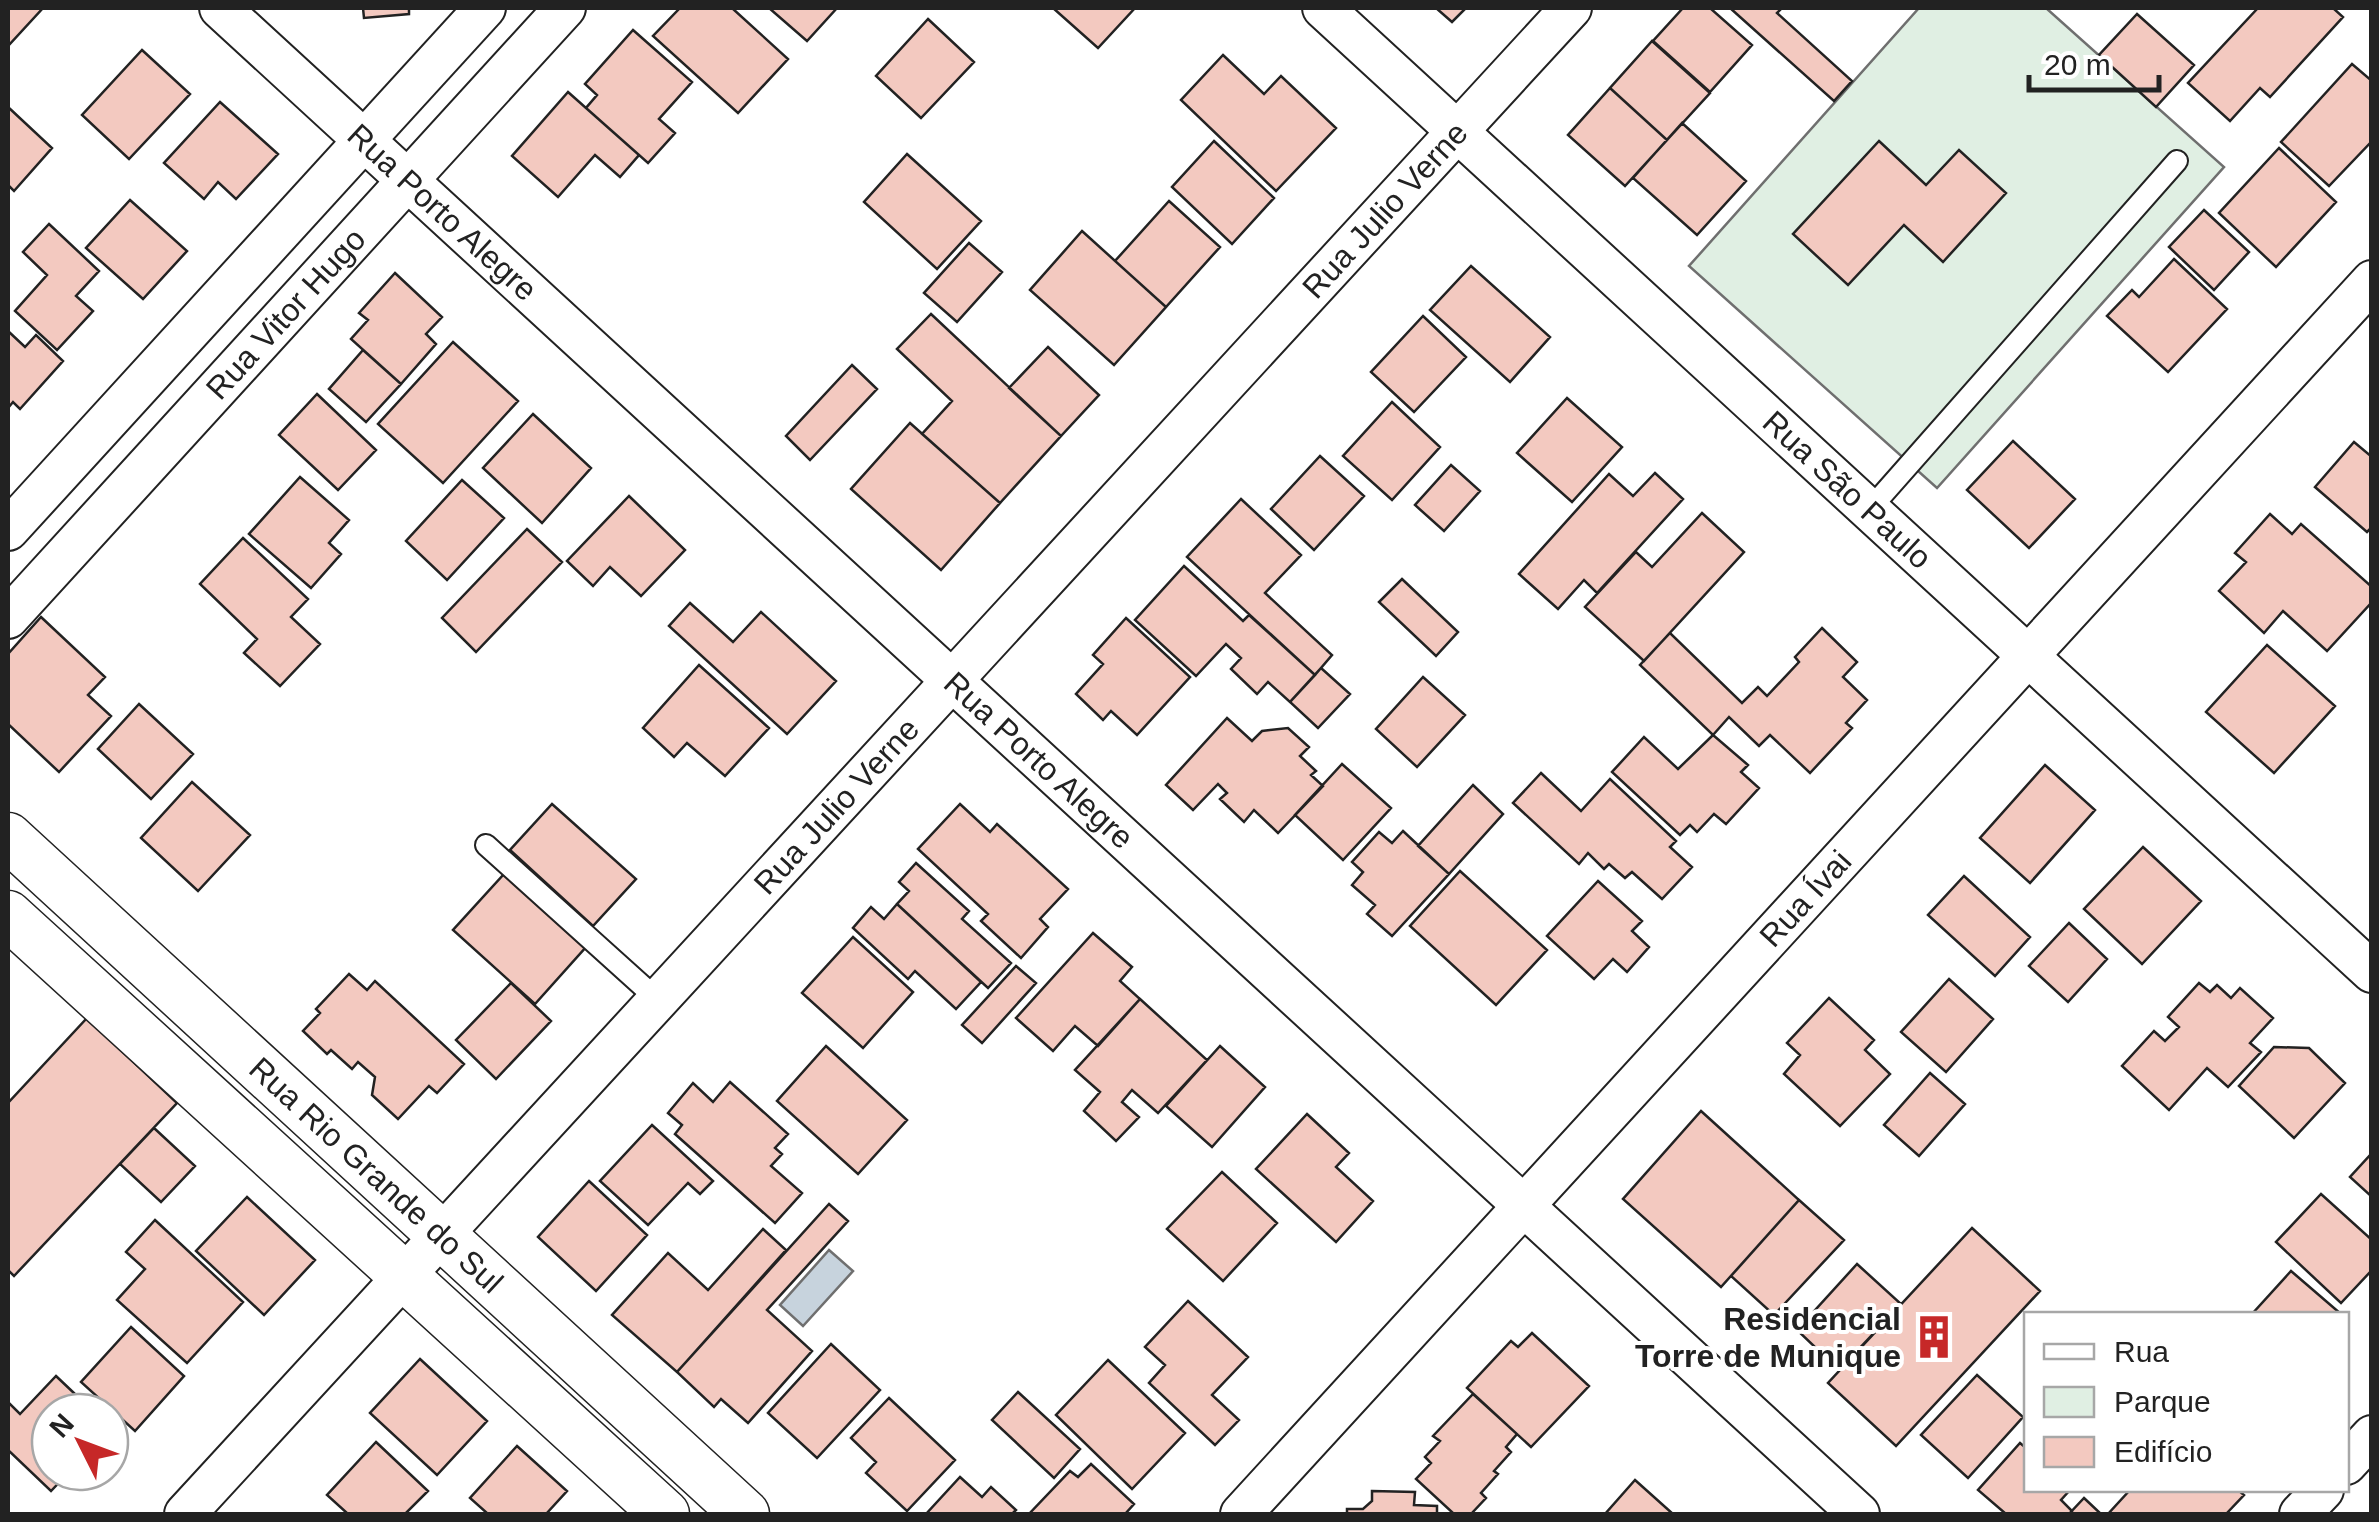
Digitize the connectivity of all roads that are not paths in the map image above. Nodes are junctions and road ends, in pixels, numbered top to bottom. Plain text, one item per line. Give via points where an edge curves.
1 (220, 8) edge
2 (485, 8) edge
3 (565, 8) edge
4 (1322, 8) edge
5 (1571, 8) edge
6 (1457, 132) junction
7 (364, 140) junction
8 (2177, 161) dead end
9 (408, 179) junction
10 (2372, 281) edge
11 (1869, 510) junction
12 (8, 530) edge
13 (8, 618) edge
14 (2028, 656) junction
15 (952, 680) junction
16 (8, 837) edge
17 (486, 845) dead end
18 (8, 916) edge
19 (2372, 972) edge
20 (658, 1000) junction
21 (1524, 1207) junction
22 (441, 1235) junction
23 (404, 1277) junction
24 (2372, 1436) edge
25 (2349, 1461) edge
26 (2321, 1492) edge
27 (185, 1514) edge
28 (665, 1514) edge
29 (746, 1514) edge
30 (1241, 1514) edge
31 (1859, 1514) edge
32 (2300, 1514) edge

1 - 7 street, Rua Porto Alegre
2 - 7 street, Rua Vitor Hugo
3 - 9 street, Rua Vitor Hugo
4 - 6 street, Rua São Paulo
5 - 6 street, Rua Julio Verne
6 - 11 street, Rua São Paulo
6 - 15 street, Rua Julio Verne
7 - 9 street, Rua Porto Alegre
7 - 12 street, Rua Vitor Hugo
8 - 11 lane
9 - 13 street, Rua Vitor Hugo
9 - 15 street, Rua Porto Alegre
10 - 14 street, Rua Ívai
11 - 14 street, Rua São Paulo
14 - 19 street, Rua São Paulo
14 - 21 street, Rua Ívai
15 - 20 street, Rua Julio Verne
15 - 21 street, Rua Porto Alegre
16 - 22 street, Rua Rio Grande do Sul
17 - 20 lane
18 - 23 street, Rua Rio Grande do Sul
20 - 22 street, Rua Julio Verne
21 - 30 street, Rua Ívai
21 - 31 street, Rua Porto Alegre
22 - 23 street, Rua Julio Verne
22 - 29 street, Rua Rio Grande do Sul
23 - 27 street, Rua Julio Verne
23 - 28 street, Rua Rio Grande do Sul
24 - 25 street
26 - 32 street

